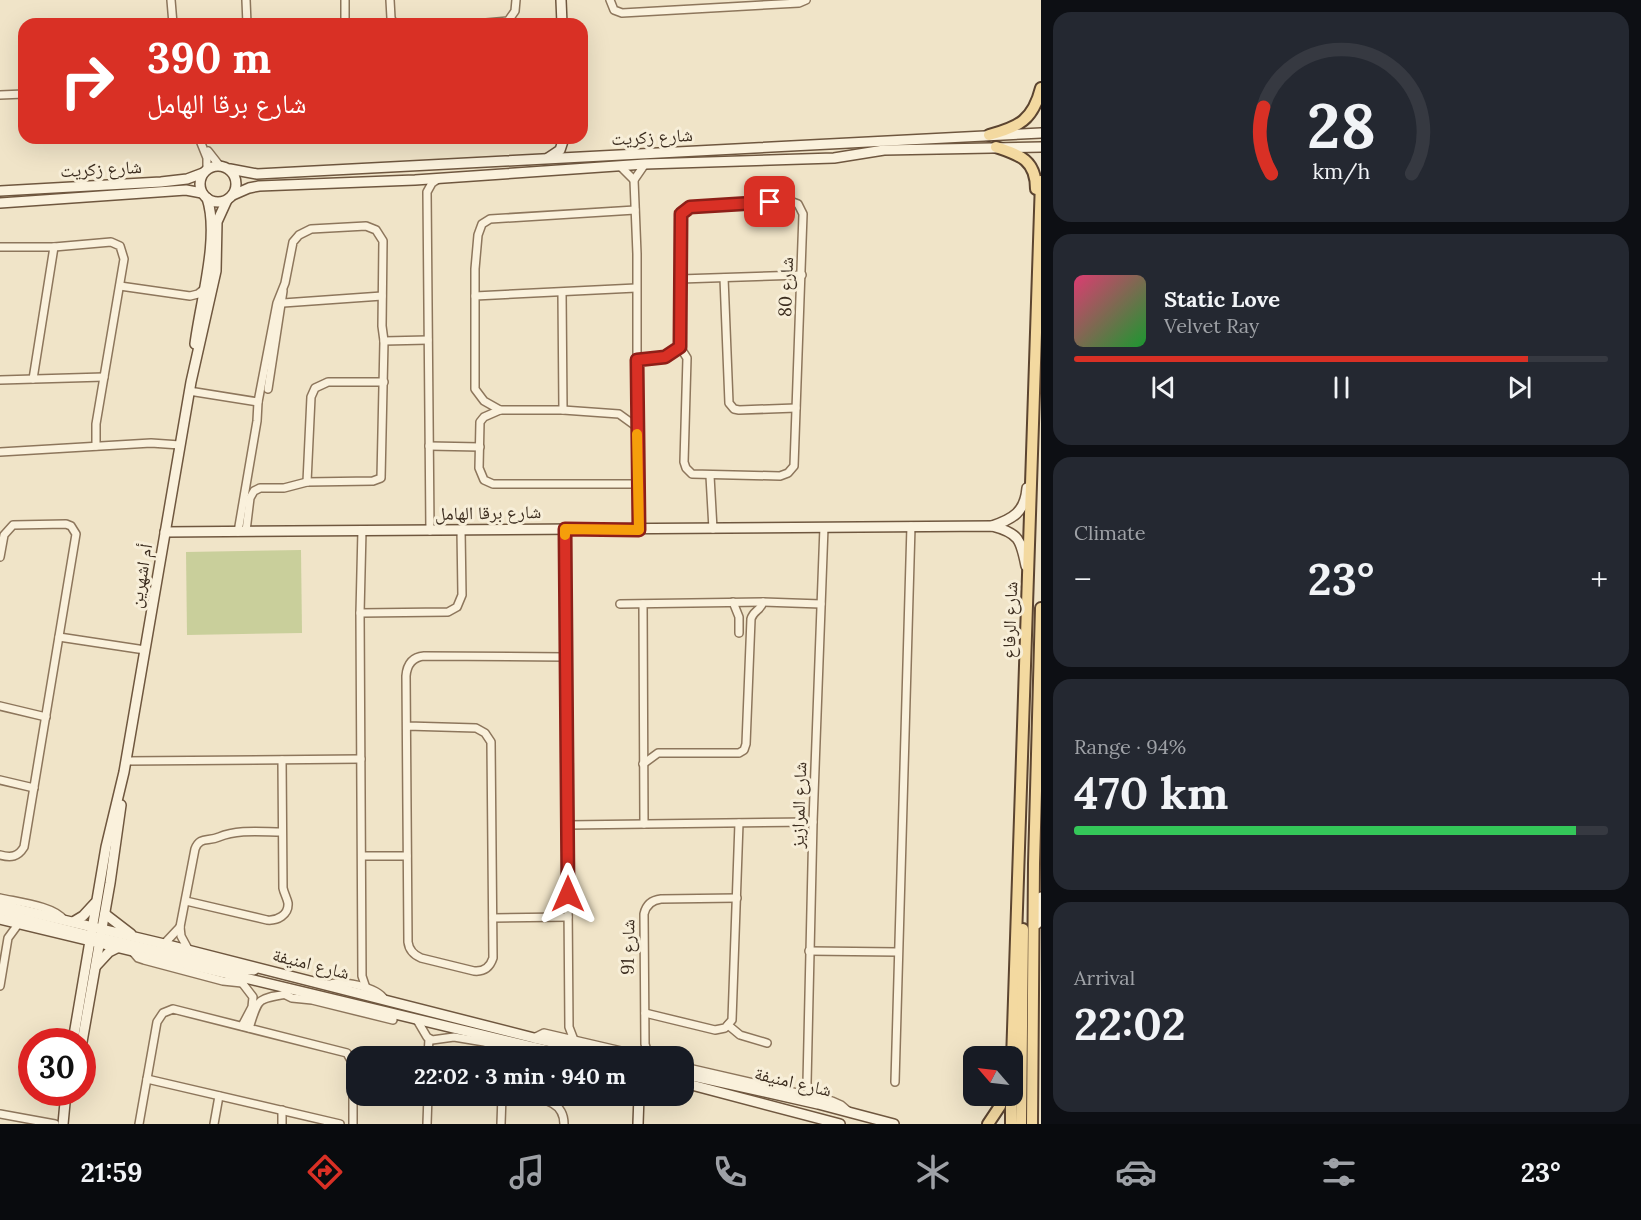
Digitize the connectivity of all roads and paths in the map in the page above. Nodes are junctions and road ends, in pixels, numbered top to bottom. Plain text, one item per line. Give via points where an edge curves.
1 (246, 0) edge
2 (345, 0) edge
3 (390, 0) edge
4 (516, 0) edge
5 (561, 0) edge
6 (610, 0) edge
7 (682, 0) edge
8 (806, 0) edge
9 (682, 10) junction
10 (247, 18) edge
11 (345, 18) edge
12 (391, 18) edge
13 (510, 18) edge
14 (562, 18) edge
15 (1041, 88) edge
16 (18, 94) edge
17 (0, 95) edge
18 (1041, 133) edge
19 (989, 135) junction
20 (203, 144) edge
21 (204, 144) edge
22 (562, 144) edge
23 (566, 144) edge
24 (996, 147) junction
25 (1041, 147) edge
26 (582, 157) junction
27 (546, 159) junction
28 (645, 164) junction
29 (219, 165) junction
30 (620, 165) junction
31 (230, 169) junction
32 (205, 171) junction
33 (438, 179) junction
34 (415, 180) junction
35 (634, 180) junction
36 (1041, 182) edge
37 (0, 191) edge
38 (427, 192) junction
39 (204, 195) junction
40 (230, 198) junction
41 (0, 203) edge
42 (635, 210) junction
43 (1040, 219) junction
44 (213, 237) junction
45 (0, 247) edge
46 (54, 247) junction
47 (802, 274) junction
48 (724, 278) junction
49 (680, 279) junction
50 (120, 286) junction
51 (283, 288) junction
52 (636, 288) junction
53 (203, 290) junction
54 (562, 293) junction
55 (190, 296) junction
56 (382, 296) junction
57 (475, 296) junction
58 (283, 303) junction
59 (201, 306) junction
60 (428, 340) junction
61 (384, 341) junction
62 (680, 347) junction
63 (637, 360) junction
64 (104, 377) junction
65 (0, 380) edge
66 (33, 380) junction
67 (384, 382) junction
68 (190, 387) junction
69 (268, 389) dead end
70 (258, 402) junction
71 (796, 408) junction
72 (500, 410) junction
73 (564, 410) junction
74 (637, 427) junction
75 (180, 445) junction
76 (96, 446) junction
77 (429, 446) junction
78 (480, 447) junction
79 (0, 452) edge
80 (1032, 458) junction
81 (710, 476) junction
82 (307, 482) junction
83 (639, 484) junction
84 (911, 526) junction
85 (992, 526) junction
86 (824, 527) junction
87 (565, 529) junction
88 (713, 529) junction
89 (362, 530) junction
90 (461, 530) junction
91 (639, 530) junction
92 (430, 531) junction
93 (165, 532) junction
94 (242, 532) junction
95 (0, 557) edge
96 (1028, 578) junction
97 (733, 602) junction
98 (763, 602) junction
99 (620, 604) dead end
100 (643, 604) junction
101 (821, 604) junction
102 (1041, 608) edge
103 (360, 613) junction
104 (739, 633) dead end
105 (60, 638) junction
106 (145, 650) junction
107 (566, 657) junction
108 (0, 706) edge
109 (46, 717) junction
110 (407, 726) junction
111 (361, 759) junction
112 (282, 760) junction
113 (126, 761) junction
114 (643, 764) junction
115 (123, 776) junction
116 (0, 780) edge
117 (34, 788) junction
118 (813, 822) junction
119 (739, 823) junction
120 (644, 824) junction
121 (568, 825) junction
122 (282, 832) junction
123 (0, 855) edge
124 (362, 856) junction
125 (407, 856) junction
126 (101, 872) junction
127 (1018, 893) junction
128 (1041, 897) edge
129 (0, 898) edge
130 (737, 898) junction
131 (186, 901) junction
132 (95, 903) junction
133 (0, 905) edge
134 (105, 914) junction
135 (0, 917) edge
136 (568, 917) junction
137 (493, 918) junction
138 (68, 921) junction
139 (19, 923) junction
140 (180, 927) junction
141 (96, 936) junction
142 (136, 937) junction
143 (8, 938) junction
144 (1033, 941) junction
145 (164, 944) junction
146 (117, 948) junction
147 (188, 949) junction
148 (809, 951) junction
149 (898, 952) junction
150 (96, 966) junction
151 (262, 968) junction
152 (1, 970) edge
153 (362, 976) junction
154 (239, 980) junction
155 (327, 985) junction
156 (354, 985) junction
157 (0, 986) edge
158 (366, 988) junction
159 (298, 991) junction
160 (284, 994) junction
161 (384, 999) junction
162 (645, 1013) junction
163 (86, 1016) junction
164 (393, 1020) dead end
165 (417, 1020) junction
166 (728, 1025) junction
167 (246, 1027) junction
168 (569, 1027) junction
169 (76, 1028) edge
170 (84, 1028) edge
171 (474, 1034) junction
172 (561, 1037) junction
173 (457, 1038) junction
174 (534, 1038) junction
175 (429, 1039) junction
176 (574, 1040) junction
177 (584, 1042) junction
178 (767, 1043) dead end
179 (645, 1044) edge
180 (429, 1046) edge
181 (500, 1046) edge
182 (526, 1046) edge
183 (573, 1046) edge
184 (590, 1046) edge
185 (600, 1046) edge
186 (1011, 1046) edge
187 (694, 1070) edge
188 (694, 1076) edge
189 (147, 1079) junction
190 (895, 1082) dead end
191 (807, 1083) junction
192 (694, 1086) edge
193 (785, 1094) junction
194 (798, 1094) junction
195 (219, 1096) junction
196 (813, 1097) junction
197 (1032, 1099) junction
198 (66, 1106) edge
199 (428, 1106) edge
200 (502, 1106) edge
201 (559, 1106) edge
202 (639, 1106) edge
203 (1000, 1106) edge
204 (1011, 1106) edge
205 (282, 1110) junction
206 (849, 1112) junction
207 (0, 1114) edge
208 (353, 1120) edge
209 (55, 1124) edge
210 (63, 1124) edge
211 (140, 1124) edge
212 (214, 1124) edge
213 (282, 1124) edge
214 (341, 1124) edge
215 (427, 1124) edge
216 (501, 1124) edge
217 (564, 1124) edge
218 (638, 1124) edge
219 (840, 1124) edge
220 (894, 1124) edge
221 (988, 1124) edge
222 (1011, 1124) edge
223 (1021, 1124) edge
224 (1032, 1124) edge
225 (1038, 1124) edge

1 - 10 street
2 - 11 street
3 - 12 street
4 - 13 street
5 - 14 street
6 - 9 street via 619,13
7 - 9 street
8 - 9 street
15 - 19 main road via 1026,119
16 - 17 street
18 - 19 street, شارع زكريت
19 - 26 street, شارع زكريت
20 - 32 street via 207,158
21 - 29 street
22 - 27 street via 558,152
23 - 26 street
24 - 25 street, شارع زكريت
24 - 28 street, شارع زكريت
24 - 43 main road via 1021,156 1032,167
26 - 27 street, شارع زكريت
27 - 31 street, شارع زكريت via 257,174
28 - 30 street, شارع زكريت
28 - 35 street
29 - 31 street
29 - 32 street
30 - 33 street, شارع زكريت
30 - 35 street
31 - 40 street via 237,182
32 - 37 street, شارع زكريت via 187,179 161,182
32 - 39 street via 200,184
33 - 34 street, شارع زكريت
33 - 38 street
34 - 38 street
34 - 40 street, شارع زكريت via 259,186
35 - 42 street
36 - 43 main road, شارع الرفاع
38 - 60 street
39 - 40 street via 217,202
39 - 41 street, شارع زكريت via 186,190
39 - 44 street, أم اشهرين
40 - 44 street, أم اشهرين
42 - 52 street
42 - 57 street via 486,221 478,233
43 - 80 main road, شارع الرفاع
44 - 53 street, أم اشهرين
44 - 68 street, أم اشهرين via 216,271
45 - 46 street
46 - 50 street via 117,244 124,256
46 - 66 street
47 - 48 street
47 - 49 street, شارع 80 via 803,214 800,206 790,201 684,209 679,219
47 - 71 street, شارع 80
48 - 49 street
48 - 71 street via 729,403 739,410
49 - 62 street, شارع 80
50 - 55 street
50 - 64 street
51 - 56 street via 292,246 303,232 366,226 378,232 383,241
51 - 58 street
51 - 70 street
52 - 54 street
52 - 63 street
53 - 55 street
53 - 59 street, أم اشهرين
54 - 57 street
54 - 73 street
55 - 59 street
56 - 58 street
56 - 61 street
57 - 72 street via 475,389 484,401
58 - 69 street
59 - 68 street, أم اشهرين
60 - 61 street
60 - 77 street
61 - 67 street
62 - 63 street via 665,357
62 - 81 street, شارع 80 via 687,358 685,465 692,474
63 - 74 street
64 - 66 street
64 - 76 street
65 - 66 street
67 - 82 street via 324,382 313,390
67 - 82 street via 381,478
68 - 70 street
68 - 75 street, أم اشهرين
70 - 94 street
71 - 81 street, شارع 80 via 795,460 788,473
72 - 73 street
72 - 78 street via 484,417 479,426
73 - 74 street via 619,414
74 - 83 street
75 - 76 street
75 - 93 street, أم اشهرين
76 - 79 street
77 - 78 street
77 - 92 street
78 - 83 street via 480,471 490,484
80 - 85 street, شارع برقا الهامل via 1022,508 1012,519
80 - 96 main road, شارع الرفاع
81 - 88 street
82 - 94 street via 254,491
83 - 91 street
84 - 85 street, شارع برقا الهامل
84 - 86 street, شارع برقا الهامل
84 - 149 street
85 - 96 street, شارع برقا الهامل via 1018,538
86 - 88 street, شارع برقا الهامل
86 - 101 street, شارع المرازيز
87 - 90 street, شارع برقا الهامل
87 - 91 street, شارع برقا الهامل
87 - 107 street
88 - 91 street, شارع برقا الهامل
89 - 92 street, شارع برقا الهامل
89 - 94 street, شارع برقا الهامل
89 - 103 street
90 - 92 street, شارع برقا الهامل
90 - 103 street via 462,595 457,607 448,612
93 - 94 street, شارع برقا الهامل
93 - 106 street, أم اشهرين
95 - 105 street via 4,535 14,525 63,524 73,528 76,540
96 - 127 main road, شارع الرفاع
97 - 98 street
97 - 100 street
97 - 104 street via 739,617
98 - 101 street
98 - 114 street via 751,619 744,750 658,753
99 - 100 street
100 - 114 street
101 - 118 street, شارع المرازيز
102 - 144 main road, شارع الرفاع
103 - 111 street
105 - 106 street
105 - 109 street
106 - 113 street, أم اشهرين
107 - 110 street via 417,657 406,672
107 - 121 street
108 - 109 street
109 - 117 street
110 - 125 street
110 - 137 street via 476,728 491,742
111 - 112 street
111 - 124 street
112 - 113 street
112 - 122 street
113 - 115 street, أم اشهرين
114 - 120 street
115 - 126 street, أم اشهرين
115 - 134 street, أم اشهرين
116 - 117 street
117 - 123 street via 22,850 10,857
118 - 119 street
118 - 148 street, شارع المرازيز
119 - 120 street
119 - 130 street
120 - 121 street
121 - 136 street
122 - 131 street via 227,833 200,840
122 - 131 street via 283,888 288,904 280,918 267,920
124 - 125 street
124 - 153 street
125 - 137 street via 408,942 415,955 474,971 485,969 493,958
126 - 132 street, أم اشهرين
126 - 141 street via 104,888
127 - 186 main road, شارع الرفاع
127 - 223 main road via 1024,947
128 - 144 street, شارع الرفاع
129 - 138 street via 51,910
130 - 162 street, شارع 91 via 661,899 648,905 644,914
130 - 166 street via 733,1015
131 - 140 street
132 - 138 street via 83,916
132 - 141 street, أم اشهرين
133 - 138 street, شارع امنيفة
134 - 141 street, أم اشهرين
134 - 142 street
135 - 139 street, شارع امنيفة
135 - 141 street via 9,914
135 - 143 street
136 - 137 street
136 - 168 street
138 - 141 street, شارع امنيفة
139 - 141 street, شارع امنيفة
139 - 143 street
140 - 145 street
140 - 147 street
141 - 142 street, شارع امنيفة
141 - 146 street, شارع امنيفة
141 - 150 street
141 - 151 street via 234,969
141 - 163 street via 85,995
141 - 169 street
142 - 145 street, شارع امنيفة
143 - 152 street
144 - 197 main road, شارع الرفاع
145 - 147 street, شارع امنيفة
146 - 150 street
146 - 154 street, شارع امنيفة
147 - 151 street, شارع امنيفة
148 - 149 street
148 - 191 street, شارع المرازيز
149 - 190 street
150 - 163 street
151 - 155 street, شارع امنيفة
152 - 157 street
153 - 156 street
153 - 158 street
154 - 159 street, شارع امنيفة
154 - 167 street via 253,997
155 - 156 street
155 - 161 street, شارع امنيفة
156 - 158 street
158 - 161 street
159 - 160 street
159 - 165 street, شارع امنيفة
160 - 164 street
160 - 167 street via 269,996 258,1003
161 - 174 street, شارع امنيفة
162 - 166 street via 715,1030
162 - 179 street, شارع 91
163 - 170 street
165 - 171 street, شارع امنيفة
165 - 175 street
166 - 178 street via 740,1035
167 - 189 street via 176,1009 166,1011 157,1022
167 - 208 street via 347,1053 353,1064
168 - 172 street
168 - 176 street
171 - 173 street
171 - 182 street, شارع امنيفة
172 - 174 street via 544,1034
172 - 176 street
173 - 175 street
173 - 181 street
174 - 183 street, شارع امنيفة
175 - 180 street
176 - 177 street
177 - 184 street
177 - 185 street
187 - 193 street
188 - 193 street, شارع امنيفة
189 - 195 street
189 - 211 street
191 - 194 street
191 - 196 street, شارع المرازيز
192 - 219 street, شارع امنيفة
193 - 194 street
193 - 206 street, شارع امنيفة
194 - 196 street
195 - 205 street
195 - 212 street
196 - 206 street via 838,1103
197 - 224 main road, شارع الرفاع
197 - 225 main road
198 - 210 street
199 - 215 street
200 - 216 street
201 - 217 street
202 - 218 street
203 - 221 main road
204 - 222 main road
205 - 213 street
205 - 214 street
206 - 220 street, شارع امنيفة
207 - 209 street
208 - 214 street

